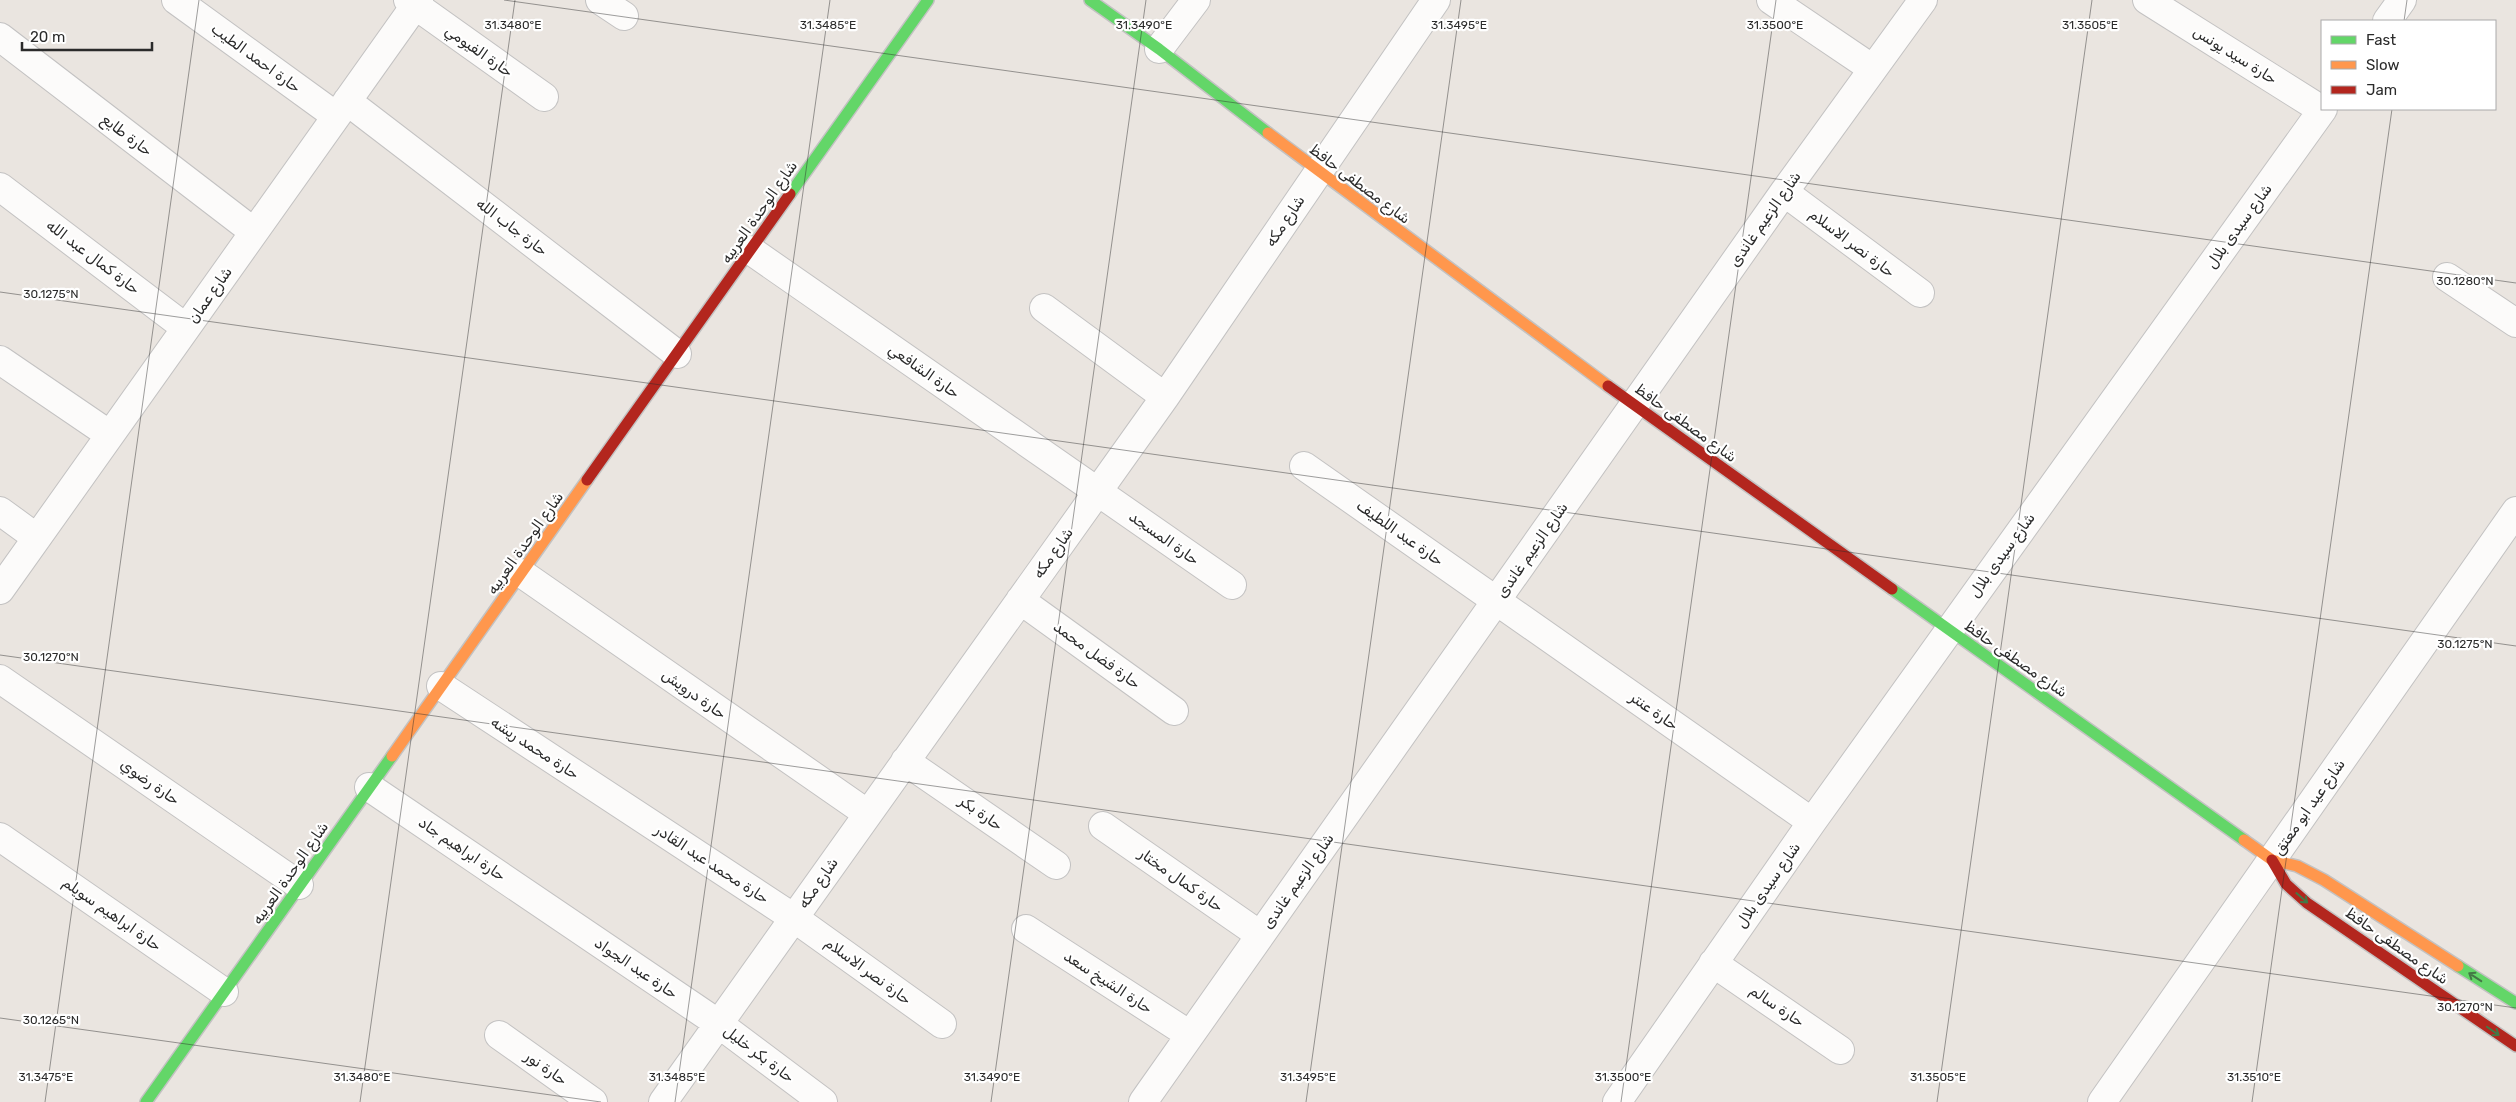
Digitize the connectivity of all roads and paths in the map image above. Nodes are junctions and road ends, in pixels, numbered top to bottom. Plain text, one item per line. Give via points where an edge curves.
1 (176, 0) edge
2 (600, 0) edge
3 (928, 0) edge
4 (1090, 0) edge
5 (1196, 0) edge
6 (1436, 0) edge
7 (1772, 0) edge
8 (1923, 0) edge
9 (2148, 0) edge
10 (2402, 0) edge
11 (414, 2) edge
12 (624, 16) dead end
13 (2388, 20) edge
14 (0, 37) edge
15 (1159, 49) junction
16 (1873, 69) junction
17 (544, 97) dead end
18 (2321, 108) edge
19 (341, 109) junction
20 (2322, 110) edge
21 (1318, 172) junction
22 (0, 187) edge
23 (1784, 192) junction
24 (254, 232) junction
25 (750, 250) junction
26 (2447, 277) dead end
27 (1920, 293) dead end
28 (1044, 308) dead end
29 (2516, 323) edge
30 (186, 328) junction
31 (677, 354) junction
32 (0, 360) edge
33 (1165, 397) junction
34 (1634, 405) junction
35 (110, 435) junction
36 (1304, 466) dead end
37 (1097, 491) junction
38 (0, 511) edge
39 (2516, 511) edge
40 (37, 538) junction
41 (521, 573) junction
42 (1232, 586) dead end
43 (0, 590) edge
44 (1020, 600) junction
45 (1496, 600) junction
46 (1949, 630) junction
47 (0, 679) edge
48 (441, 686) junction
49 (1174, 711) dead end
50 (906, 761) junction
51 (369, 787) junction
52 (630, 810) joint
53 (868, 814) junction
54 (1812, 822) junction
55 (1103, 826) dead end
56 (0, 837) edge
57 (2272, 860) junction
58 (1056, 865) dead end
59 (300, 886) junction
60 (554, 912) joint
61 (794, 918) junction
62 (1026, 930) dead end
63 (1260, 935) junction
64 (1714, 963) junction
65 (224, 992) junction
66 (2516, 1003) edge
67 (719, 1024) junction
68 (942, 1024) dead end
69 (499, 1035) dead end
70 (1190, 1035) junction
71 (2516, 1046) edge
72 (1840, 1050) dead end
73 (146, 1102) edge
74 (593, 1102) edge
75 (663, 1102) edge
76 (824, 1102) edge
77 (1142, 1102) edge
78 (1617, 1102) edge
79 (2102, 1102) edge

1 - 19 street, حارة احمد الطيب
2 - 12 street
3 - 25 street, شارع الوحدة العربيه
4 - 15 street, شارع مصطفى حافظ
5 - 15 street
6 - 21 street, شارع مكه
7 - 16 street
8 - 16 street, شارع الزعيم غاندى
9 - 18 street, حارة سيد يونس
10 - 13 street
11 - 17 street, حارة الفيومي
11 - 19 street, شارع عمان
14 - 24 street, حارة طايع
15 - 21 street, شارع مصطفى حافظ
16 - 23 street, شارع الزعيم غاندى
19 - 24 street, شارع عمان
19 - 31 street, حارة جاب الله
20 - 46 street, شارع سيدى بلال
21 - 33 street, شارع مكه
21 - 34 street, شارع مصطفى حافظ
22 - 30 street, حارة كمال عبد الله
23 - 27 street, حارة نصر الاسلام
23 - 34 street, شارع الزعيم غاندى
24 - 30 street, شارع عمان
25 - 31 street, شارع الوحدة العربيه
25 - 37 street, حارة الشافعي
26 - 29 street
28 - 33 street
30 - 35 street, شارع عمان
31 - 41 street, شارع الوحدة العربيه
32 - 35 street
33 - 37 street, شارع مكه
34 - 45 street, شارع الزعيم غاندى
34 - 46 street, شارع مصطفى حافظ
35 - 40 street, شارع عمان
36 - 45 street, حارة عبد اللطيف
37 - 42 street, حارة المسجد
37 - 44 street, شارع مكه
38 - 40 street
39 - 57 street, شارع عيد ابو معتق
40 - 43 street, شارع عمان
41 - 48 street, شارع الوحدة العربيه
41 - 53 street, حارة درويش
44 - 49 street, حارة فضل محمد
44 - 50 street, شارع مكه
45 - 54 street, حارة عنتر
45 - 63 street, شارع الزعيم غاندى
46 - 54 street, شارع سيدى بلال
46 - 57 street, شارع مصطفى حافظ
47 - 59 street, حارة رضوي
48 - 51 street, شارع الوحدة العربيه
48 - 52 street, حارة محمد ريشه
50 - 53 street, شارع مكه
50 - 58 street, حارة بكر
51 - 59 street, شارع الوحدة العربيه
51 - 60 street, حارة ابراهيم جاد
52 - 61 street, حارة محمد عبد القادر
53 - 61 street, شارع مكه
54 - 64 street, شارع سيدى بلال
55 - 63 street, حارة كمال مختار
56 - 65 street, حارة ابراهيم سويلم
66 -> 57 street, شارع مصطفى حافظ via 2324,880 2297,866
57 -> 71 street, شارع مصطفى حافظ via 2286,884 2307,903
57 - 79 street, شارع عيد ابو معتق
59 - 65 street, شارع الوحدة العربيه
60 - 67 street, حارة عبد الجواد
61 - 67 street, شارع مكه
61 - 68 street, حارة نصر الاسلام
62 - 70 street, حارة الشيخ سعد
63 - 70 street, شارع الزعيم غاندى
64 - 72 street, حارة سالم
64 - 78 street, شارع سيدى بلال
65 - 73 street, شارع الوحدة العربيه
67 - 75 street, شارع مكه
67 - 76 street, حارة بكر خليل
69 - 74 street, حارة نور
70 - 77 street, شارع الزعيم غاندى

